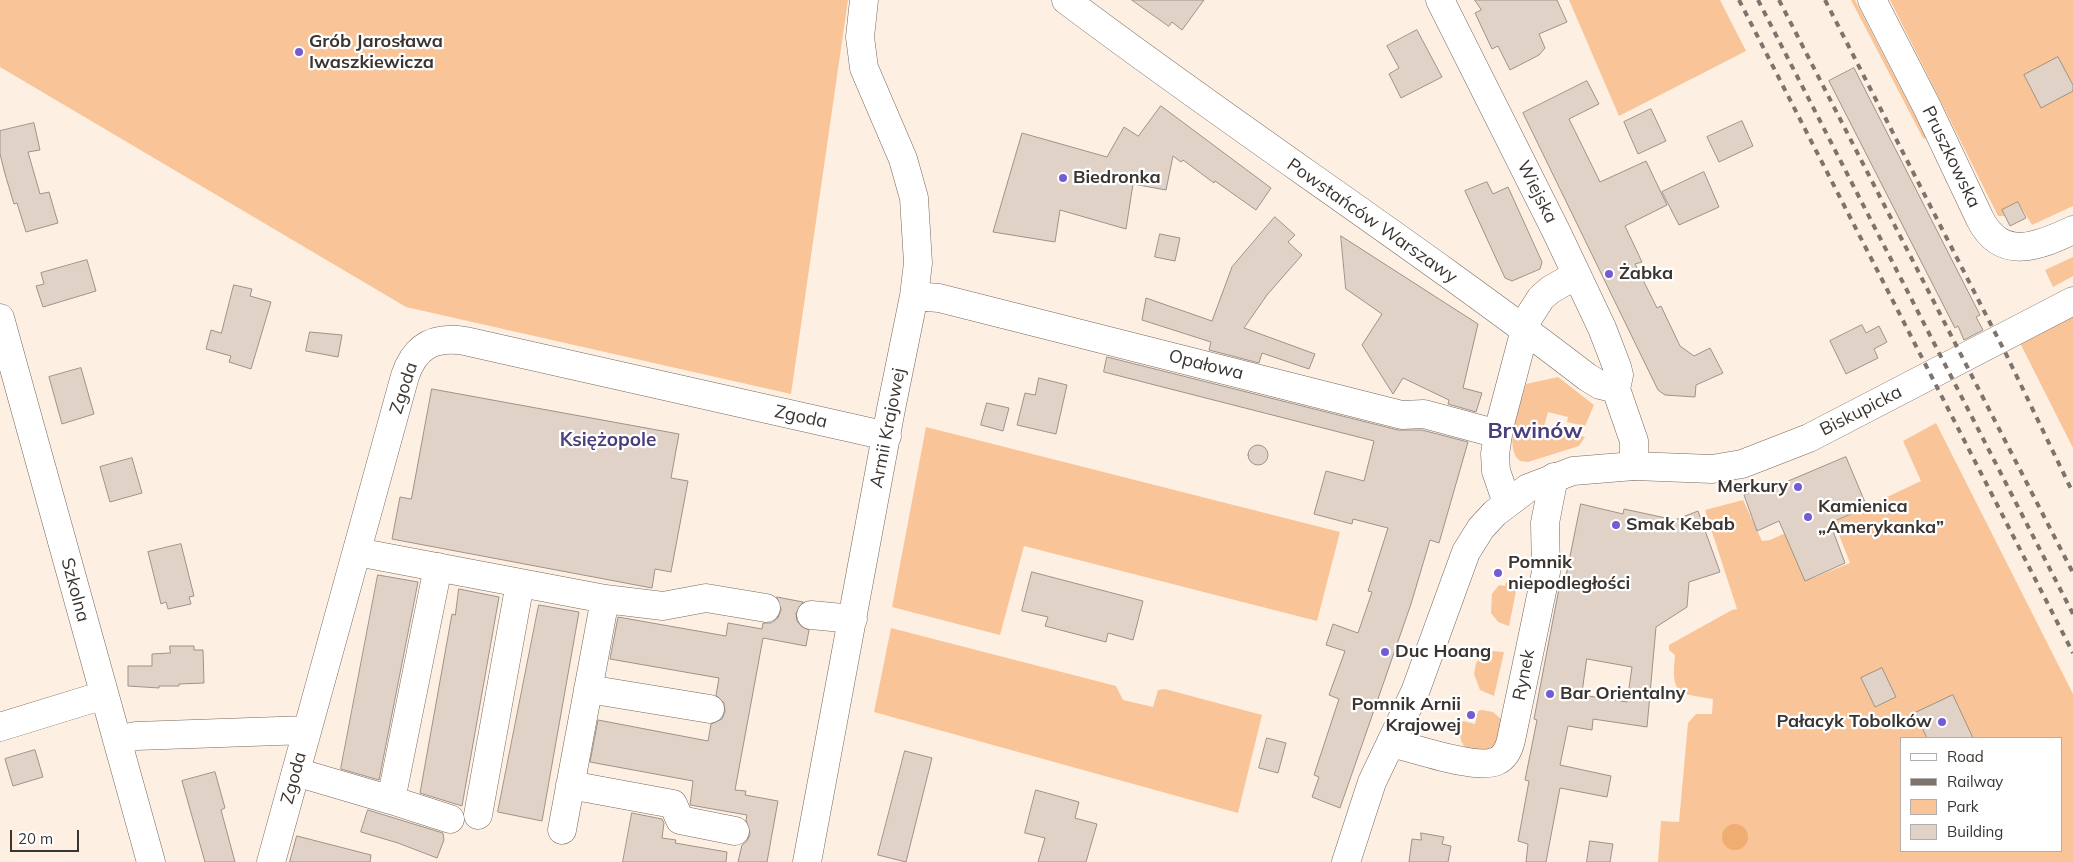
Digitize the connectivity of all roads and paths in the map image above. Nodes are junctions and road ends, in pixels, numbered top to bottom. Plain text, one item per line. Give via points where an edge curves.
1 (864, 0) edge
2 (1066, 0) edge
3 (1440, 0) edge
4 (1872, 0) edge
5 (2073, 230) edge
6 (1576, 275) junction
7 (914, 296) junction
8 (2073, 301) edge
9 (0, 318) edge
10 (1524, 329) junction
11 (1616, 389) junction
12 (1498, 434) junction
13 (887, 436) junction
14 (1634, 466) junction
15 (1554, 477) junction
16 (1507, 503) junction
17 (357, 552) junction
18 (438, 568) junction
19 (520, 583) junction
20 (605, 599) junction
21 (766, 608) dead end
22 (811, 616) dead end
23 (853, 619) junction
24 (588, 689) junction
25 (104, 695) junction
26 (710, 709) dead end
27 (0, 727) edge
28 (307, 730) junction
29 (117, 740) junction
30 (1391, 743) junction
31 (296, 772) junction
32 (570, 785) junction
33 (391, 800) junction
34 (478, 815) dead end
35 (450, 819) dead end
36 (562, 830) dead end
37 (735, 831) dead end
38 (151, 862) edge
39 (271, 862) edge
40 (807, 862) edge
41 (1346, 862) edge

1 - 7 street, Armii Krajowej via 860,37 864,68 903,160 914,198 918,263
2 - 10 street, Powstańców Warszawy
3 - 6 street, Wiejska
4 - 5 street, Pruszkowska via 1990,234 2004,243 2022,247 2037,245
6 - 10 street via 1541,298
6 - 11 street, Wiejska via 1615,359 1619,375
7 - 12 street, Opałowa via 939,298 1402,414 1424,414
7 - 13 street, Armii Krajowej
8 - 14 street, Biskupicka via 1809,438 1770,454 1742,464 1712,469
9 - 25 street, Szkolna
10 - 11 street, Powstańców Warszawy via 1587,377
10 - 12 street
11 - 14 street via 1634,441
12 - 16 street via 1495,467
13 - 17 street, Zgoda via 465,341 437,341 418,351 410,361
13 - 23 street, Armii Krajowej
14 - 15 street via 1596,468
15 - 16 street via 1528,488
15 - 30 street, Rynek via 1545,524 1546,572 1511,740 1505,754 1498,761 1480,764
16 - 30 street via 1481,528 1466,552 1416,692
17 - 18 street
17 - 28 street, Zgoda
18 - 19 street
18 - 33 street
19 - 20 street
19 - 34 street
20 - 21 street via 663,606 706,598
20 - 24 street
22 - 23 street
23 - 40 street, Armii Krajowej
24 - 26 street
24 - 32 street
25 - 27 street
25 - 29 street, Szkolna
28 - 29 street via 136,736
28 - 31 street, Zgoda
29 - 38 street, Szkolna
30 - 41 street via 1372,782
31 - 33 street
31 - 39 street, Zgoda
32 - 36 street
32 - 37 street via 673,804 680,820
33 - 35 street

